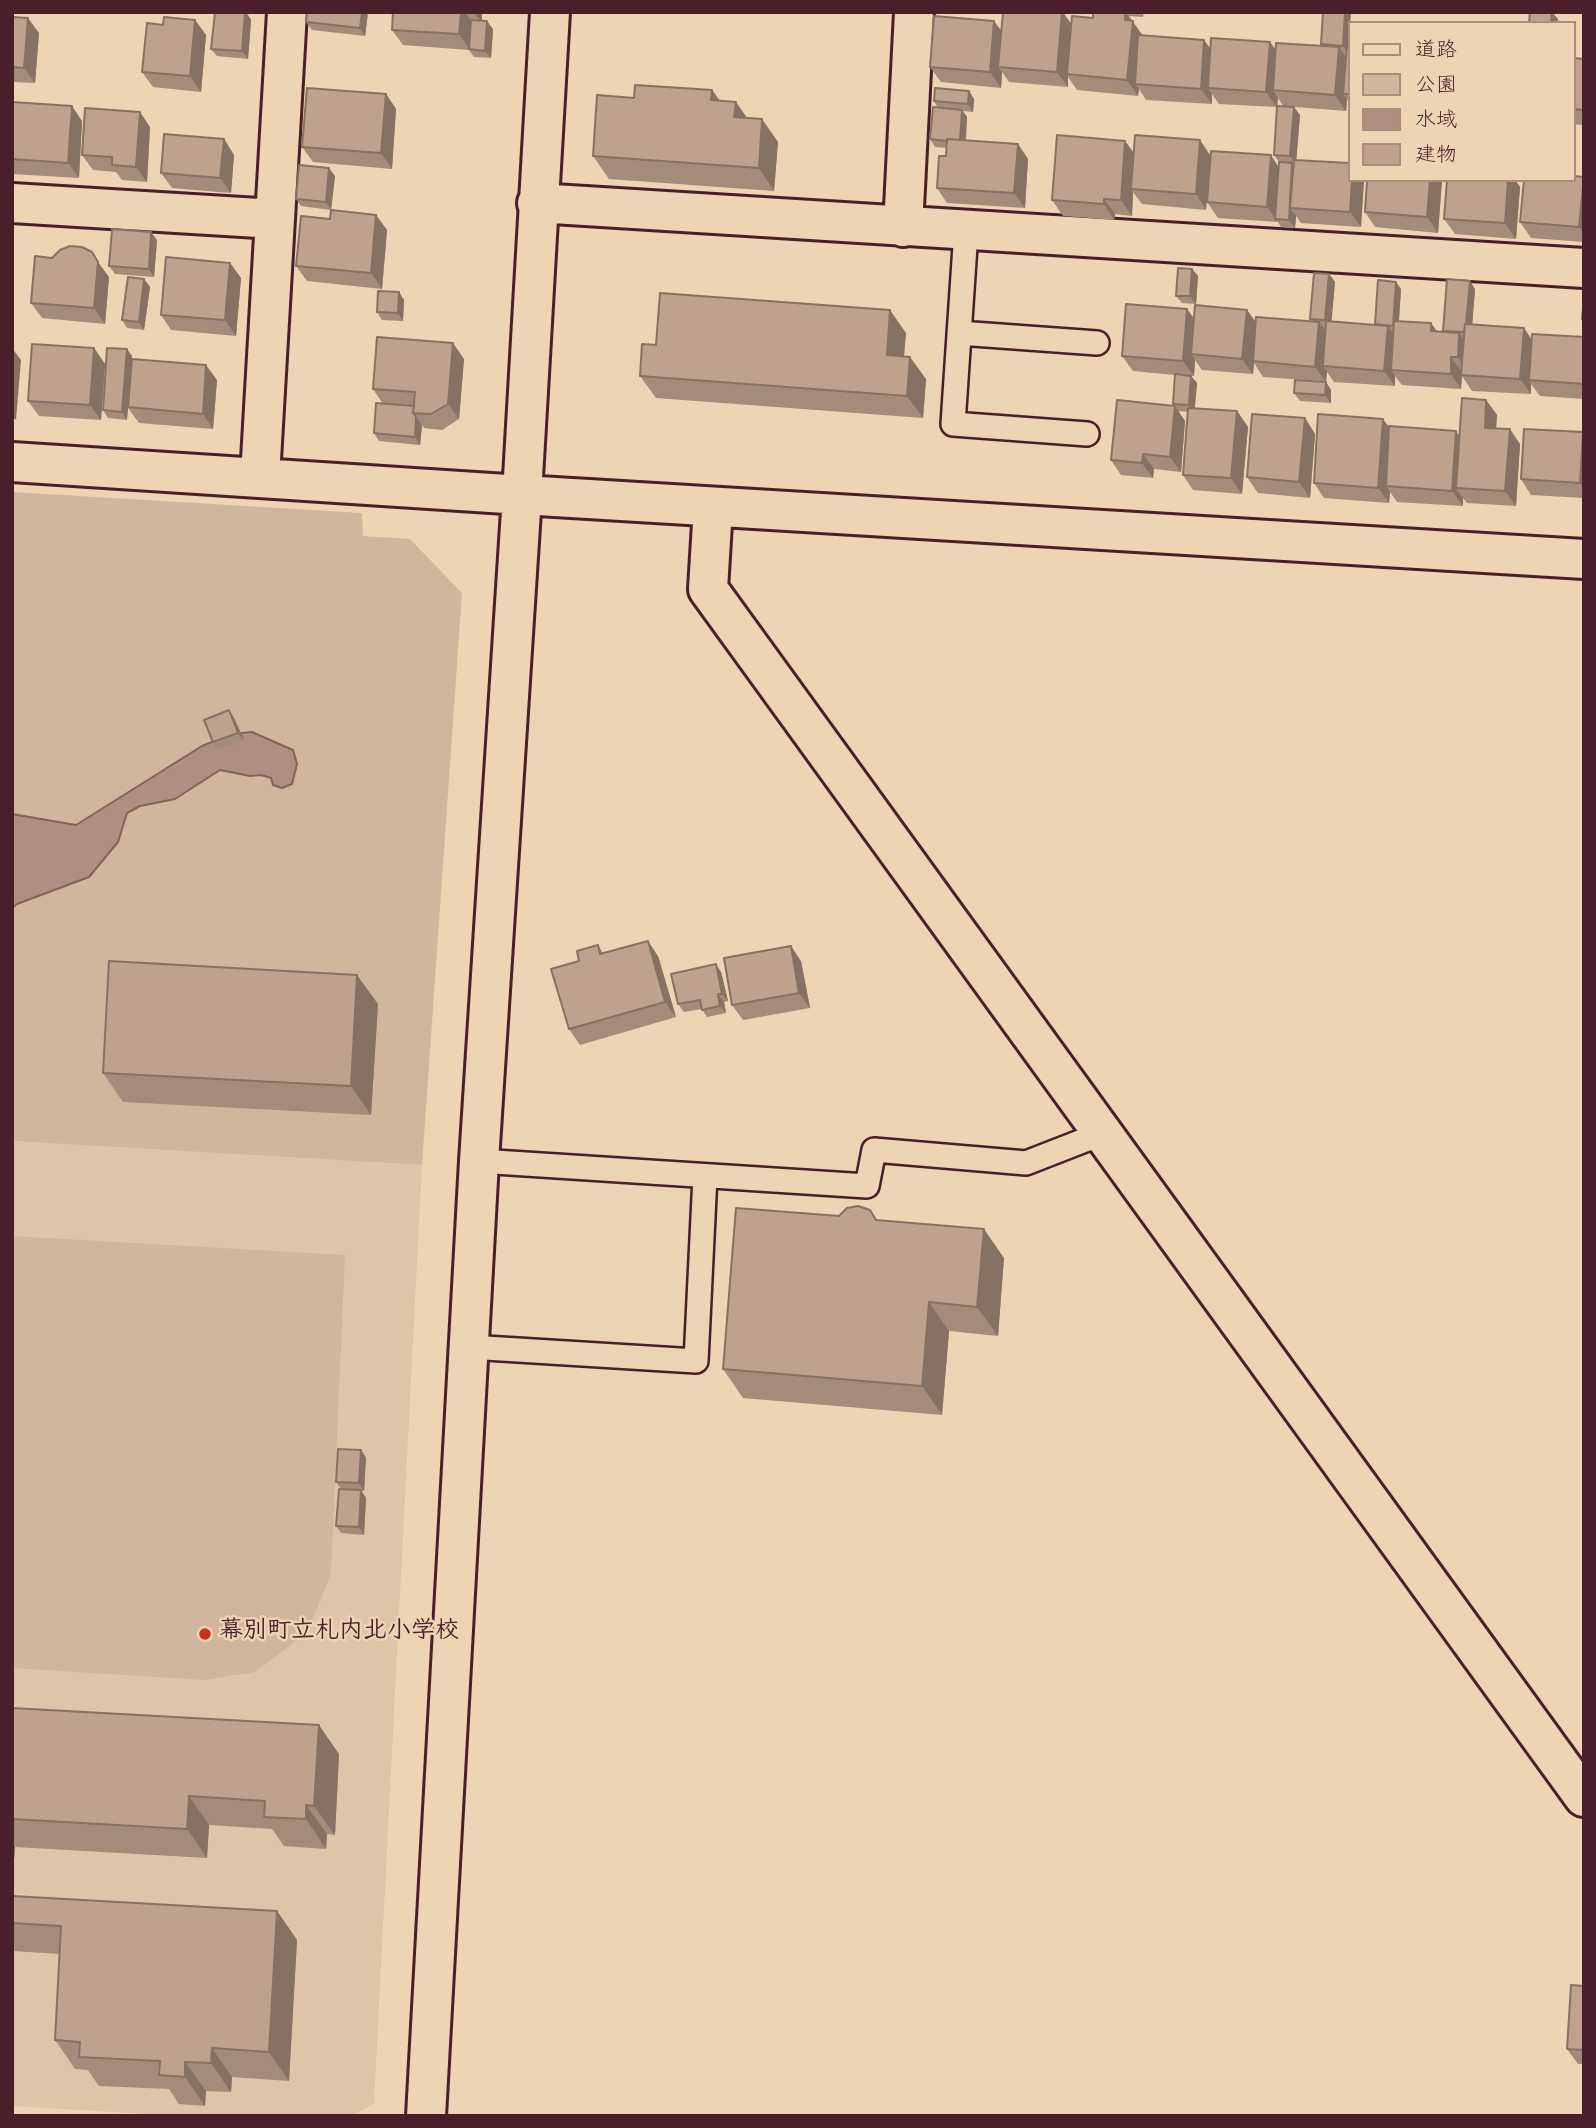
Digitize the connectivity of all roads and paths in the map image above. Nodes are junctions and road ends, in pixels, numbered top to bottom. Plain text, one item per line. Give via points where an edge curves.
1 (287, 12) edge
2 (550, 12) edge
3 (914, 12) edge
4 (12, 203) edge
5 (537, 203) junction
6 (275, 219) junction
7 (903, 227) junction
8 (966, 231) junction
9 (1584, 268) edge
10 (959, 333) junction
11 (1097, 343) dead end
12 (1087, 434) dead end
13 (12, 462) edge
14 (260, 477) junction
15 (522, 495) junction
16 (713, 507) junction
17 (1584, 559) edge
18 (1102, 1133) junction
19 (479, 1161) junction
20 (705, 1176) junction
21 (469, 1347) junction
22 (1584, 1797) edge
23 (426, 2116) edge

1 - 6 street
2 - 5 street
3 - 7 street
4 - 6 street
5 - 7 street
5 - 15 street
6 - 14 street
7 - 8 street
8 - 9 street
8 - 10 lane
10 - 11 lane
10 - 12 lane via 953,424
13 - 14 street
14 - 15 street
15 - 16 street
15 - 19 street
16 - 17 street
16 - 18 street via 708,589
18 - 20 lane via 1026,1163 874,1150 867,1186
18 - 22 street
19 - 20 lane
19 - 21 street
20 - 21 lane via 696,1361
21 - 23 street

